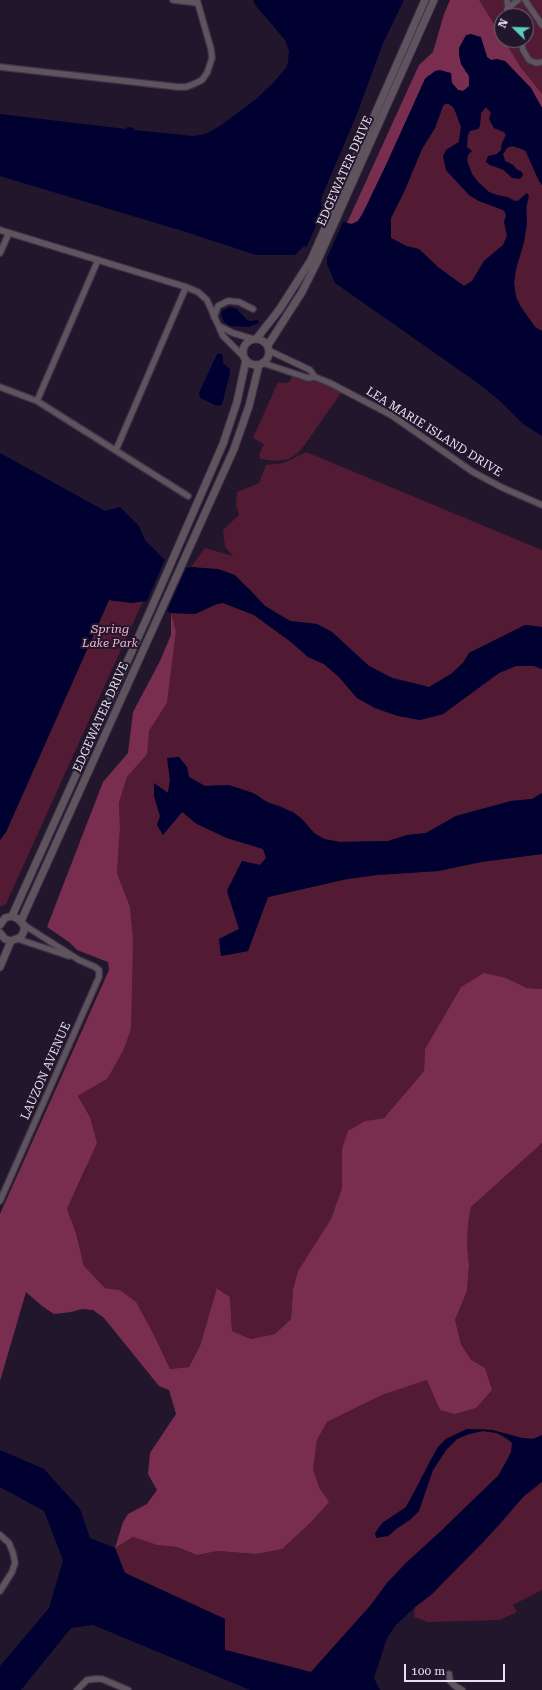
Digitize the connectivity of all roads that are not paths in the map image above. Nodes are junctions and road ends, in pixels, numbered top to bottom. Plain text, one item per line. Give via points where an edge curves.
1 (173, 0) edge
2 (425, 0) edge
3 (434, 0) edge
4 (518, 0) edge
5 (525, 0) edge
6 (198, 1) edge
7 (508, 8) edge
8 (542, 25) edge
9 (522, 48) edge
10 (542, 62) edge
11 (0, 66) edge
12 (339, 205) junction
13 (0, 230) edge
14 (9, 232) junction
15 (0, 253) edge
16 (98, 260) junction
17 (314, 261) junction
18 (186, 287) junction
19 (252, 309) dead end
20 (214, 317) junction
21 (219, 326) junction
22 (255, 338) junction
23 (269, 348) junction
24 (245, 359) junction
25 (261, 364) junction
26 (315, 377) junction
27 (0, 387) edge
28 (37, 400) junction
29 (116, 450) junction
30 (188, 496) dead end
31 (542, 505) edge
32 (122, 673) junction
33 (101, 745) junction
34 (0, 915) edge
35 (10, 916) junction
36 (23, 923) junction
37 (0, 925) edge
38 (0, 935) edge
39 (15, 940) junction
40 (79, 960) junction
41 (0, 967) edge
42 (0, 1201) edge
43 (0, 1535) edge
44 (0, 1591) edge
45 (449, 1674) dead end
46 (77, 1690) edge
47 (128, 1690) edge
48 (462, 1690) edge

1 - 6 street
2 - 12 street, EDGEWATER DRIVE
3 - 12 street, EDGEWATER DRIVE
4 - 7 street
5 - 8 street
6 - 11 street via 212,58 202,80 190,86 178,87
9 - 10 street via 529,60
12 - 17 street, EDGEWATER DRIVE
13 - 14 street
14 - 15 street
14 - 16 street
16 - 18 street
16 - 28 street
17 - 22 street, EDGEWATER DRIVE via 279,310
17 - 23 street, EDGEWATER DRIVE via 302,292
18 - 20 street via 198,292 207,300
18 - 29 street
19 - 20 street via 239,302 228,301 218,306
20 - 21 street
21 - 22 street via 233,333
21 - 24 street via 223,336
22 - 23 street via 264,341
22 - 24 street via 244,346
23 - 25 street via 268,358
23 - 26 street, LEA MARIE ISLAND DRIVE via 310,370
24 - 25 street via 252,364
24 - 32 street, EDGEWATER DRIVE via 230,427
25 - 26 street, LEA MARIE ISLAND DRIVE via 308,378
25 - 33 street, EDGEWATER DRIVE via 238,437
26 - 31 street, LEA MARIE ISLAND DRIVE via 390,415 473,472
27 - 28 street
28 - 29 street
29 - 30 street
32 - 33 street via 123,685 99,738
32 - 35 street, EDGEWATER DRIVE
33 - 36 street, EDGEWATER DRIVE
34 - 35 street
35 - 36 street
35 - 37 street
36 - 39 street, EDGEWATER DRIVE via 23,934
36 - 40 street, LAUZON AVENUE
38 - 39 street
39 - 40 street, LAUZON AVENUE
39 - 41 street
40 - 42 street, LAUZON AVENUE via 99,970 97,986
43 - 44 street via 9,1544 15,1563
45 - 48 street via 450,1681
46 - 47 street via 87,1680 95,1679 102,1679

